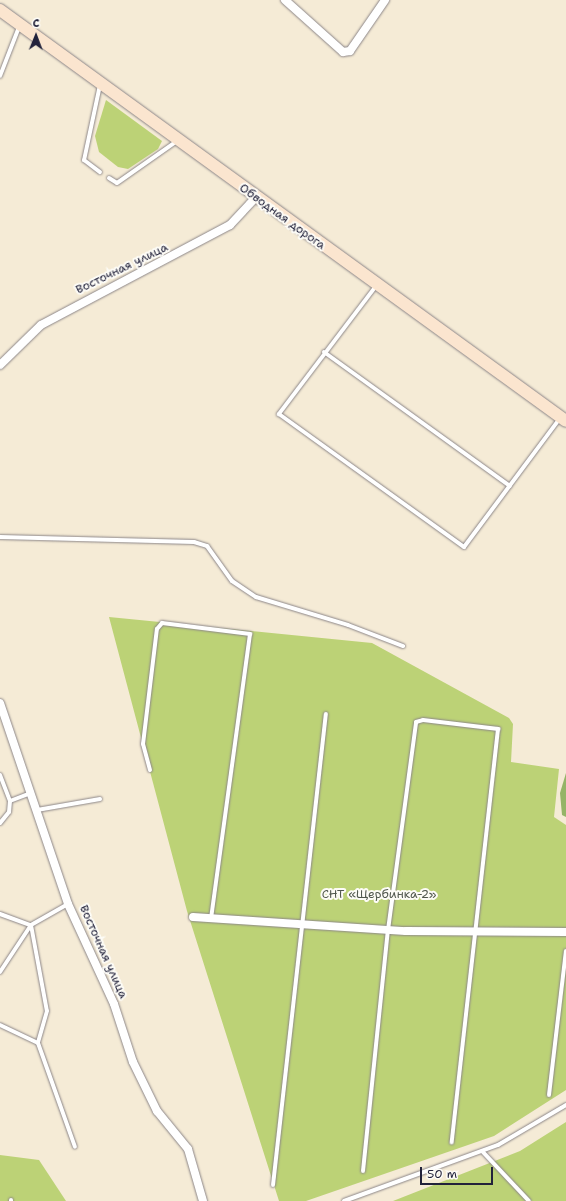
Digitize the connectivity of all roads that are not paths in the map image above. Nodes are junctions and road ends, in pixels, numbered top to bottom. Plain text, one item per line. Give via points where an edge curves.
1 (285, 0) edge
2 (385, 0) edge
3 (0, 10) edge
4 (20, 25) junction
5 (0, 76) edge
6 (101, 81) junction
7 (180, 139) junction
8 (100, 172) dead end
9 (109, 178) dead end
10 (255, 198) junction
11 (377, 285) junction
12 (324, 352) junction
13 (0, 365) edge
14 (563, 419) edge
15 (510, 486) junction
16 (0, 537) edge
17 (403, 646) dead end
18 (0, 703) edge
19 (326, 714) dead end
20 (3, 723) edge
21 (150, 770) dead end
22 (0, 775) edge
23 (31, 793) junction
24 (100, 799) dead end
25 (10, 801) junction
26 (36, 810) junction
27 (0, 823) edge
28 (68, 904) junction
29 (0, 914) edge
30 (193, 917) dead end
31 (211, 920) junction
32 (31, 925) junction
33 (301, 925) junction
34 (388, 930) junction
35 (476, 932) junction
36 (566, 932) edge
37 (566, 951) edge
38 (0, 961) edge
39 (6, 963) junction
40 (0, 972) edge
41 (0, 1025) edge
42 (38, 1043) junction
43 (549, 1095) dead end
44 (566, 1105) edge
45 (452, 1142) dead end
46 (75, 1147) dead end
47 (483, 1152) junction
48 (363, 1171) dead end
49 (273, 1185) dead end
50 (203, 1201) edge
51 (344, 1201) edge
52 (528, 1201) edge

1 - 2 street via 343,52 350,51
3 - 4 main road, Обводная дорога
4 - 5 lane
4 - 6 main road, Обводная дорога
6 - 7 main road, Обводная дорога
6 - 8 lane via 84,160
7 - 9 lane via 117,183
7 - 10 main road, Обводная дорога
10 - 11 main road, Обводная дорога
10 - 13 street, Восточная улица via 240,218 224,229 41,324
11 - 12 lane
11 - 14 main road, Обводная дорога
12 - 15 lane
12 - 15 lane via 279,414 464,547
14 - 15 lane
16 - 17 lane via 194,542 207,546 232,581 256,598 348,625
18 - 20 street, Восточная улица
19 - 33 lane
20 - 23 street, Восточная улица
21 - 31 lane via 144,744 157,629 162,623 250,634
22 - 25 lane
23 - 25 lane
23 - 26 street, Восточная улица
24 - 26 lane
25 - 27 lane via 10,812
26 - 28 street, Восточная улица
28 - 32 lane
28 - 50 street, Восточная улица via 114,1004 137,1069 158,1111 188,1148
29 - 32 lane
30 - 31 street
31 - 33 street
32 - 39 lane
32 - 42 lane via 46,1011
33 - 34 street
33 - 49 lane
34 - 35 street
34 - 35 lane via 416,722 423,720 498,729
34 - 48 lane
35 - 36 street
35 - 45 lane
37 - 43 lane
38 - 39 lane
39 - 40 lane
41 - 42 lane
42 - 46 lane
44 - 47 lane
47 - 51 lane
47 - 52 lane

